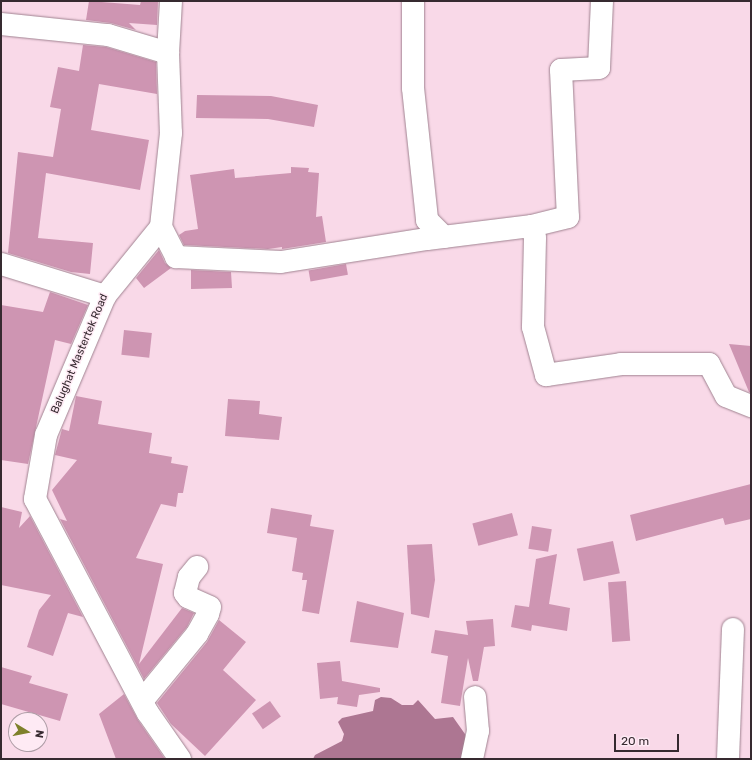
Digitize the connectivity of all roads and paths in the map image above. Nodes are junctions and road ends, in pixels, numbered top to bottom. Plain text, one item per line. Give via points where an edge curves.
1 (171, 1) edge
2 (413, 1) edge
3 (602, 1) edge
4 (1, 24) edge
5 (168, 53) junction
6 (532, 226) junction
7 (161, 227) junction
8 (444, 237) junction
9 (1, 264) edge
10 (105, 296) junction
11 (751, 406) edge
12 (197, 567) dead end
13 (733, 629) dead end
14 (475, 697) dead end
15 (142, 701) junction
16 (180, 759) edge
17 (472, 759) edge
18 (728, 759) edge

1 - 5 street
2 - 8 street via 413,88 427,220
3 - 6 street via 599,68 561,70 568,216
4 - 5 street via 108,35
5 - 7 street via 171,133
6 - 8 street
6 - 11 street via 535,238 533,327 546,375 621,364 709,364 726,396
7 - 8 street via 176,257 281,262
7 - 10 street, Balughat Mastertek Road
9 - 10 street
10 - 15 street, Balughat Mastertek Road via 46,435 35,499
12 - 15 street via 189,577 185,593 188,597 210,607 208,614 197,634
13 - 18 street
14 - 17 street via 478,731
15 - 16 street, Balughat Mastertek Road

